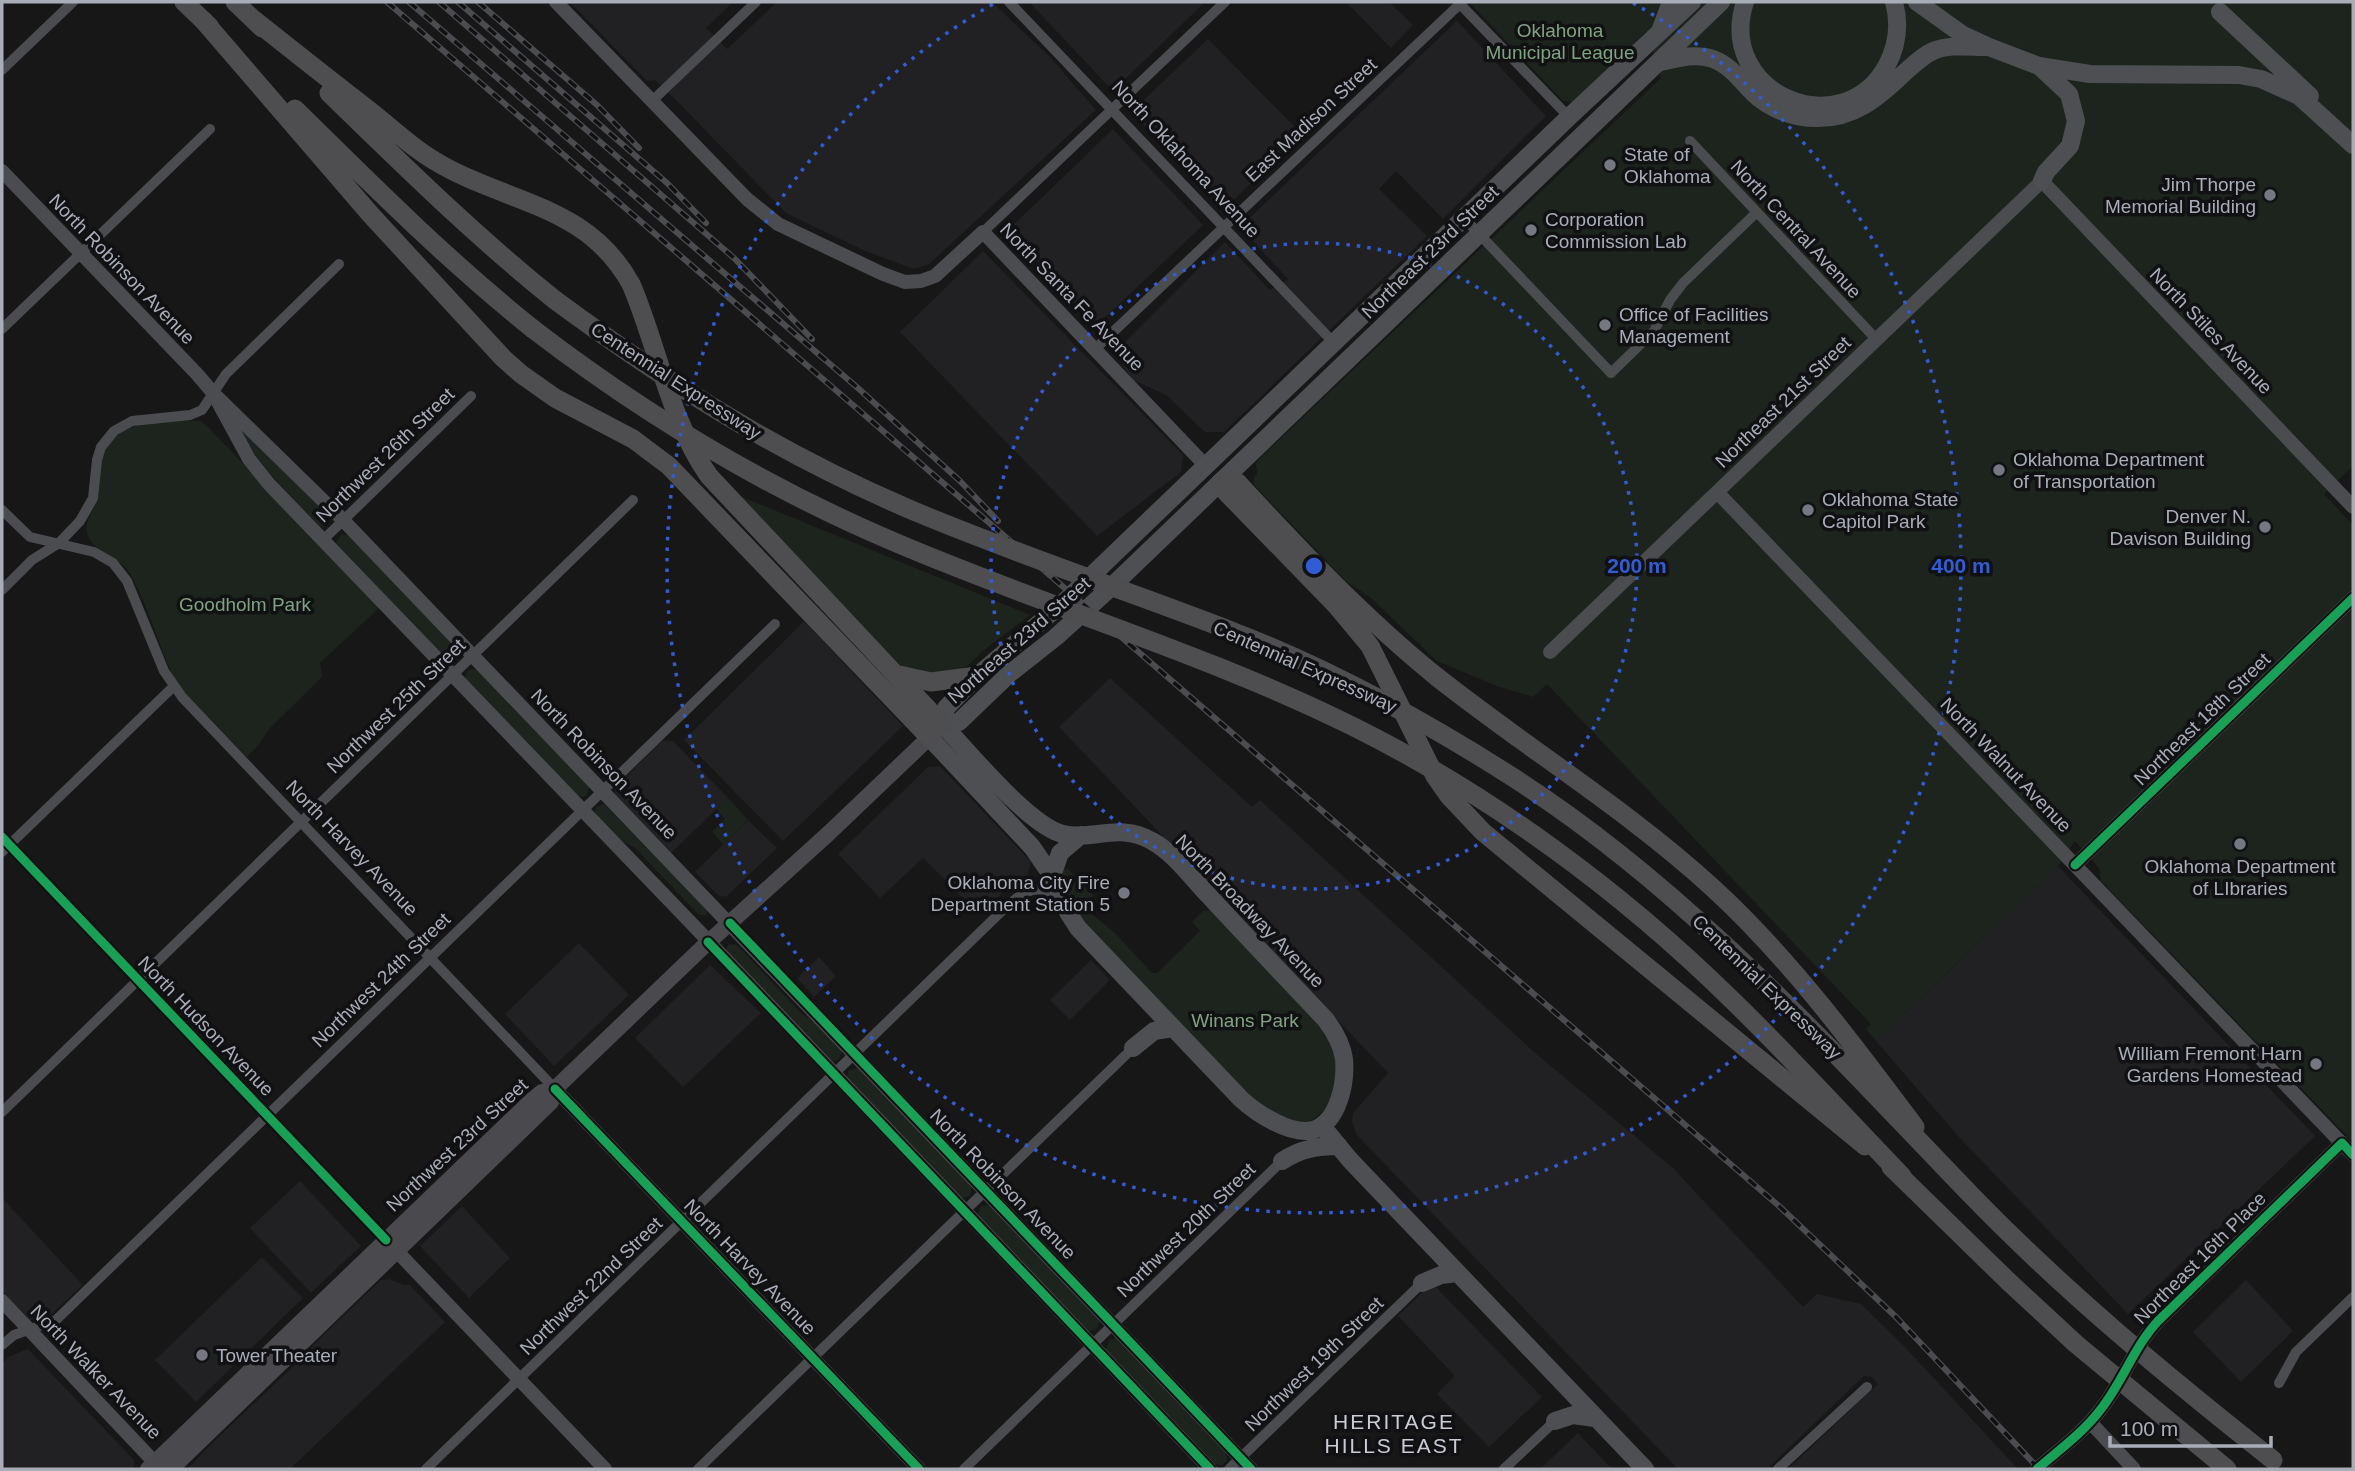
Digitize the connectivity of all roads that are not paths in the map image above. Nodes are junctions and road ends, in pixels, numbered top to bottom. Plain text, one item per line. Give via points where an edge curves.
1 (73, 2) edge
2 (184, 2) edge
3 (235, 2) edge
4 (556, 2) edge
5 (756, 2) edge
6 (1009, 2) edge
7 (1225, 2) edge
8 (1460, 2) edge
9 (1671, 2) edge
10 (1692, 2) edge
11 (1721, 2) edge
12 (1745, 2) edge
13 (1894, 2) edge
14 (1917, 2) edge
15 (2220, 12) dead end
16 (253, 19) junction
17 (203, 20) junction
18 (1660, 32) junction
19 (1989, 47) junction
20 (1657, 63) junction
21 (2039, 66) junction
22 (2, 70) edge
23 (652, 101) junction
24 (1113, 109) junction
25 (1569, 117) junction
26 (210, 129) dead end
27 (2347, 140) edge
28 (1690, 141) dead end
29 (2, 171) edge
30 (2042, 181) junction
31 (1757, 212) junction
32 (1464, 218) junction
33 (1223, 227) junction
34 (983, 232) junction
35 (1479, 235) junction
36 (79, 253) junction
37 (339, 264) dead end
38 (2, 329) edge
39 (1877, 340) junction
40 (1334, 343) junction
41 (1094, 350) junction
42 (214, 394) junction
43 (471, 396) dead end
44 (1205, 465) junction
45 (1222, 482) junction
46 (1717, 492) junction
47 (634, 500) dead end
48 (2353, 507) edge
49 (2, 510) edge
50 (343, 520) junction
51 (323, 540) junction
52 (59, 543) junction
53 (2, 590) edge
54 (2353, 598) edge
55 (775, 624) dead end
56 (1550, 652) dead end
57 (473, 656) junction
58 (453, 675) junction
59 (898, 675) junction
60 (977, 677) junction
61 (173, 687) junction
62 (936, 731) junction
63 (602, 790) junction
64 (582, 810) junction
65 (301, 822) junction
66 (1081, 835) junction
67 (4, 845) edge
68 (2075, 865) junction
69 (1052, 876) junction
70 (1060, 897) junction
71 (730, 923) junction
72 (708, 942) junction
73 (429, 958) junction
74 (138, 980) junction
75 (1173, 1028) junction
76 (1133, 1048) joint
77 (855, 1054) junction
78 (834, 1074) junction
79 (555, 1089) junction
80 (2, 1112) edge
81 (267, 1116) junction
82 (1322, 1126) junction
83 (2342, 1143) junction
84 (1339, 1146) junction
85 (2353, 1155) edge
86 (1282, 1161) joint
87 (1947, 1169) junction
88 (1902, 1175) junction
89 (986, 1191) junction
90 (964, 1211) junction
91 (682, 1221) junction
92 (391, 1246) junction
93 (1457, 1273) junction
94 (1422, 1283) joint
95 (2353, 1297) edge
96 (2, 1301) edge
97 (1113, 1325) junction
98 (29, 1330) junction
99 (2, 1345) edge
100 (1092, 1345) junction
101 (813, 1358) junction
102 (519, 1379) junction
103 (2279, 1383) dead end
104 (1867, 1387) dead end
105 (1595, 1418) junction
106 (1555, 1421) joint
107 (2090, 1422) junction
108 (1246, 1464) edge
109 (2280, 1464) edge
110 (155, 1467) edge
111 (171, 1469) edge
112 (426, 1469) edge
113 (605, 1469) edge
114 (698, 1469) edge
115 (919, 1469) edge
116 (964, 1469) edge
117 (1210, 1469) edge
118 (1229, 1469) edge
119 (1504, 1469) edge
120 (1645, 1469) edge
121 (1779, 1469) edge
122 (2038, 1469) edge
123 (2134, 1469) edge
124 (2227, 1469) edge

1 - 22 street
2 - 17 highway, Centennial Expressway
3 - 16 highway, Centennial Expressway
4 - 23 street, North Santa Fe Avenue
5 - 23 street
6 - 24 street, North Oklahoma Avenue
7 - 24 street
8 - 25 street
8 - 33 street, East Madison Street
9 - 18 main road
10 - 18 main road, Northeast 23rd Street
11 - 20 main road, Northeast 23rd Street
12 - 13 main road via 1740,37 1753,72 1787,100 1817,105 1846,100 1877,79 1895,46 1898,20
14 - 19 main road via 1963,35
15 - 27 main road via 2306,91
16 - 59 highway via 425,154 469,179 571,221 604,246 634,291 673,405 704,469
16 - 87 highway, Centennial Expressway, bridge via 499,255 626,352 707,406 909,509 1238,634 1367,692 1527,786 1698,918
17 - 62 highway via 371,215 503,358 555,398 633,439 669,466
17 - 88 highway, Centennial Expressway, bridge via 481,287 623,395 679,430 825,511 898,544 1255,681 1358,729 1530,832 1664,937 1731,999
18 - 25 main road, Northeast 23rd Street
19 - 20 main road via 1932,51 1870,102 1836,117 1818,118 1767,104 1731,70 1712,59 1693,56
19 - 21 main road
20 - 35 main road, Northeast 23rd Street
21 - 27 main road via 2090,74 2260,79 2299,96
21 - 30 main road via 2068,94 2076,121 2070,146
23 - 34 street, North Santa Fe Avenue via 768,218 905,282 935,276
24 - 33 street, North Oklahoma Avenue
24 - 34 street
25 - 32 main road, Northeast 23rd Street
26 - 36 street
28 - 31 street, North Central Avenue
29 - 36 street, North Robinson Avenue
30 - 39 street, Northeast 21st Street
30 - 48 street, North Stiles Avenue
31 - 35 street via 1683,283 1654,331 1611,373
31 - 39 street, North Central Avenue
32 - 35 street
32 - 40 main road, Northeast 23rd Street
33 - 40 street, North Oklahoma Avenue
33 - 41 street, East Madison Street
34 - 41 street, North Santa Fe Avenue
35 - 45 main road, Northeast 23rd Street
36 - 38 street
36 - 42 street, North Robinson Avenue
37 - 42 street via 226,374
39 - 46 street, Northeast 21st Street
40 - 44 main road, Northeast 23rd Street
41 - 44 street, North Santa Fe Avenue
42 - 50 street, North Robinson Avenue
42 - 51 street, North Robinson Avenue via 262,476
42 - 52 street via 193,415 132,421 114,431 99,454 88,509
43 - 50 street, Northwest 26th Street
44 - 45 main road, North Santa Fe Avenue
44 - 60 main road, Northeast 23rd Street via 1065,601
45 - 62 main road, Northeast 23rd Street via 959,722
45 - 87 highway, bridge via 1237,482 1350,599 1437,676 1638,826 1724,899 1858,1051
45 - 88 highway, bridge via 1226,492 1370,646 1435,776 1483,832
46 - 56 street, Northeast 21st Street
46 - 68 street, North Walnut Avenue
47 - 57 street, Northwest 25th Street
49 - 52 street, North Harvey Avenue via 30,537
50 - 51 street, Northwest 26th Street
50 - 57 street, North Robinson Avenue
51 - 58 street, North Robinson Avenue
52 - 53 street via 32,560
52 - 61 street, North Harvey Avenue via 94,552 118,567
54 - 68 street, Northeast 18th Street
55 - 63 street, Northwest 24th Street
57 - 58 street, Northwest 25th Street
57 - 63 street, North Robinson Avenue
58 - 64 street, North Robinson Avenue
58 - 65 street, Northwest 25th Street
59 - 60 highway via 931,682
59 - 62 highway
60 - 62 main road, Northeast 23rd Street via 946,708
61 - 65 street, North Harvey Avenue
61 - 67 street
62 - 66 main road, North Broadway Avenue via 1033,818 1049,829
62 - 69 main road
62 - 71 main road, Northwest 23rd Street
63 - 64 street, Northwest 24th Street
63 - 71 street, North Robinson Avenue
64 - 72 street, North Robinson Avenue
64 - 73 street, Northwest 24th Street
65 - 73 street, North Harvey Avenue
65 - 74 street, Northwest 25th Street
66 - 69 main road via 1060,853
66 - 82 main road, North Broadway Avenue via 1131,833 1166,851 1326,1020 1344,1060 1340,1099
67 - 74 street, North Hudson Avenue
68 - 83 street, North Walnut Avenue
69 - 70 main road
70 - 75 main road via 1079,928
70 - 77 street, Northwest 22nd Street via 1042,890 1024,892
71 - 72 main road, Northwest 23rd Street
71 - 77 street, North Robinson Avenue
72 - 78 street, North Robinson Avenue
72 - 79 main road, Northwest 23rd Street
73 - 79 street, North Harvey Avenue
73 - 81 street, Northwest 24th Street
74 - 80 street, Northwest 25th Street
74 - 81 street, North Hudson Avenue
75 - 76 main road via 1154,1031
75 - 82 main road via 1255,1112 1297,1130
76 - 89 street
77 - 78 street, Northwest 22nd Street
77 - 89 street, North Robinson Avenue
78 - 90 street, North Robinson Avenue
78 - 91 street, Northwest 22nd Street
79 - 91 street, North Harvey Avenue
79 - 92 main road, Northwest 23rd Street via 551,1102
81 - 92 street, North Hudson Avenue
81 - 98 street, Northwest 24th Street via 56,1320
82 - 84 main road
83 - 85 street, North Walnut Avenue
83 - 107 street, Northeast 16th Place via 2146,1335
84 - 86 main road via 1305,1150
84 - 93 main road
86 - 97 street, Northwest 20th Street
87 - 109 highway, Centennial Expressway, bridge via 2098,1316
88 - 124 highway, Centennial Expressway, bridge via 2076,1344
89 - 90 street
89 - 97 street, North Robinson Avenue
90 - 100 street, North Robinson Avenue
90 - 101 street
91 - 101 street, North Harvey Avenue
91 - 102 street, Northwest 22nd Street
92 - 102 street, North Hudson Avenue
92 - 110 main road, Northwest 23rd Street
92 - 111 main road, Northwest 23rd Street
93 - 94 main road
93 - 105 main road
94 - 108 street, Northwest 19th Street
95 - 103 street via 2296,1352
96 - 98 street, North Walker Avenue
97 - 100 street, Northwest 20th Street
97 - 108 street, North Robinson Avenue
98 - 99 street, Northwest 24th Street
98 - 110 street, North Walker Avenue
100 - 116 street, Northwest 20th Street
100 - 117 street, North Robinson Avenue
101 - 114 street
101 - 115 street, North Harvey Avenue
102 - 112 street, Northwest 22nd Street
102 - 113 street, North Hudson Avenue
104 - 121 street
105 - 106 main road via 1573,1415
105 - 120 main road
106 - 119 street
107 - 122 street, Northeast 16th Place
107 - 123 street
108 - 118 street, Northwest 19th Street

